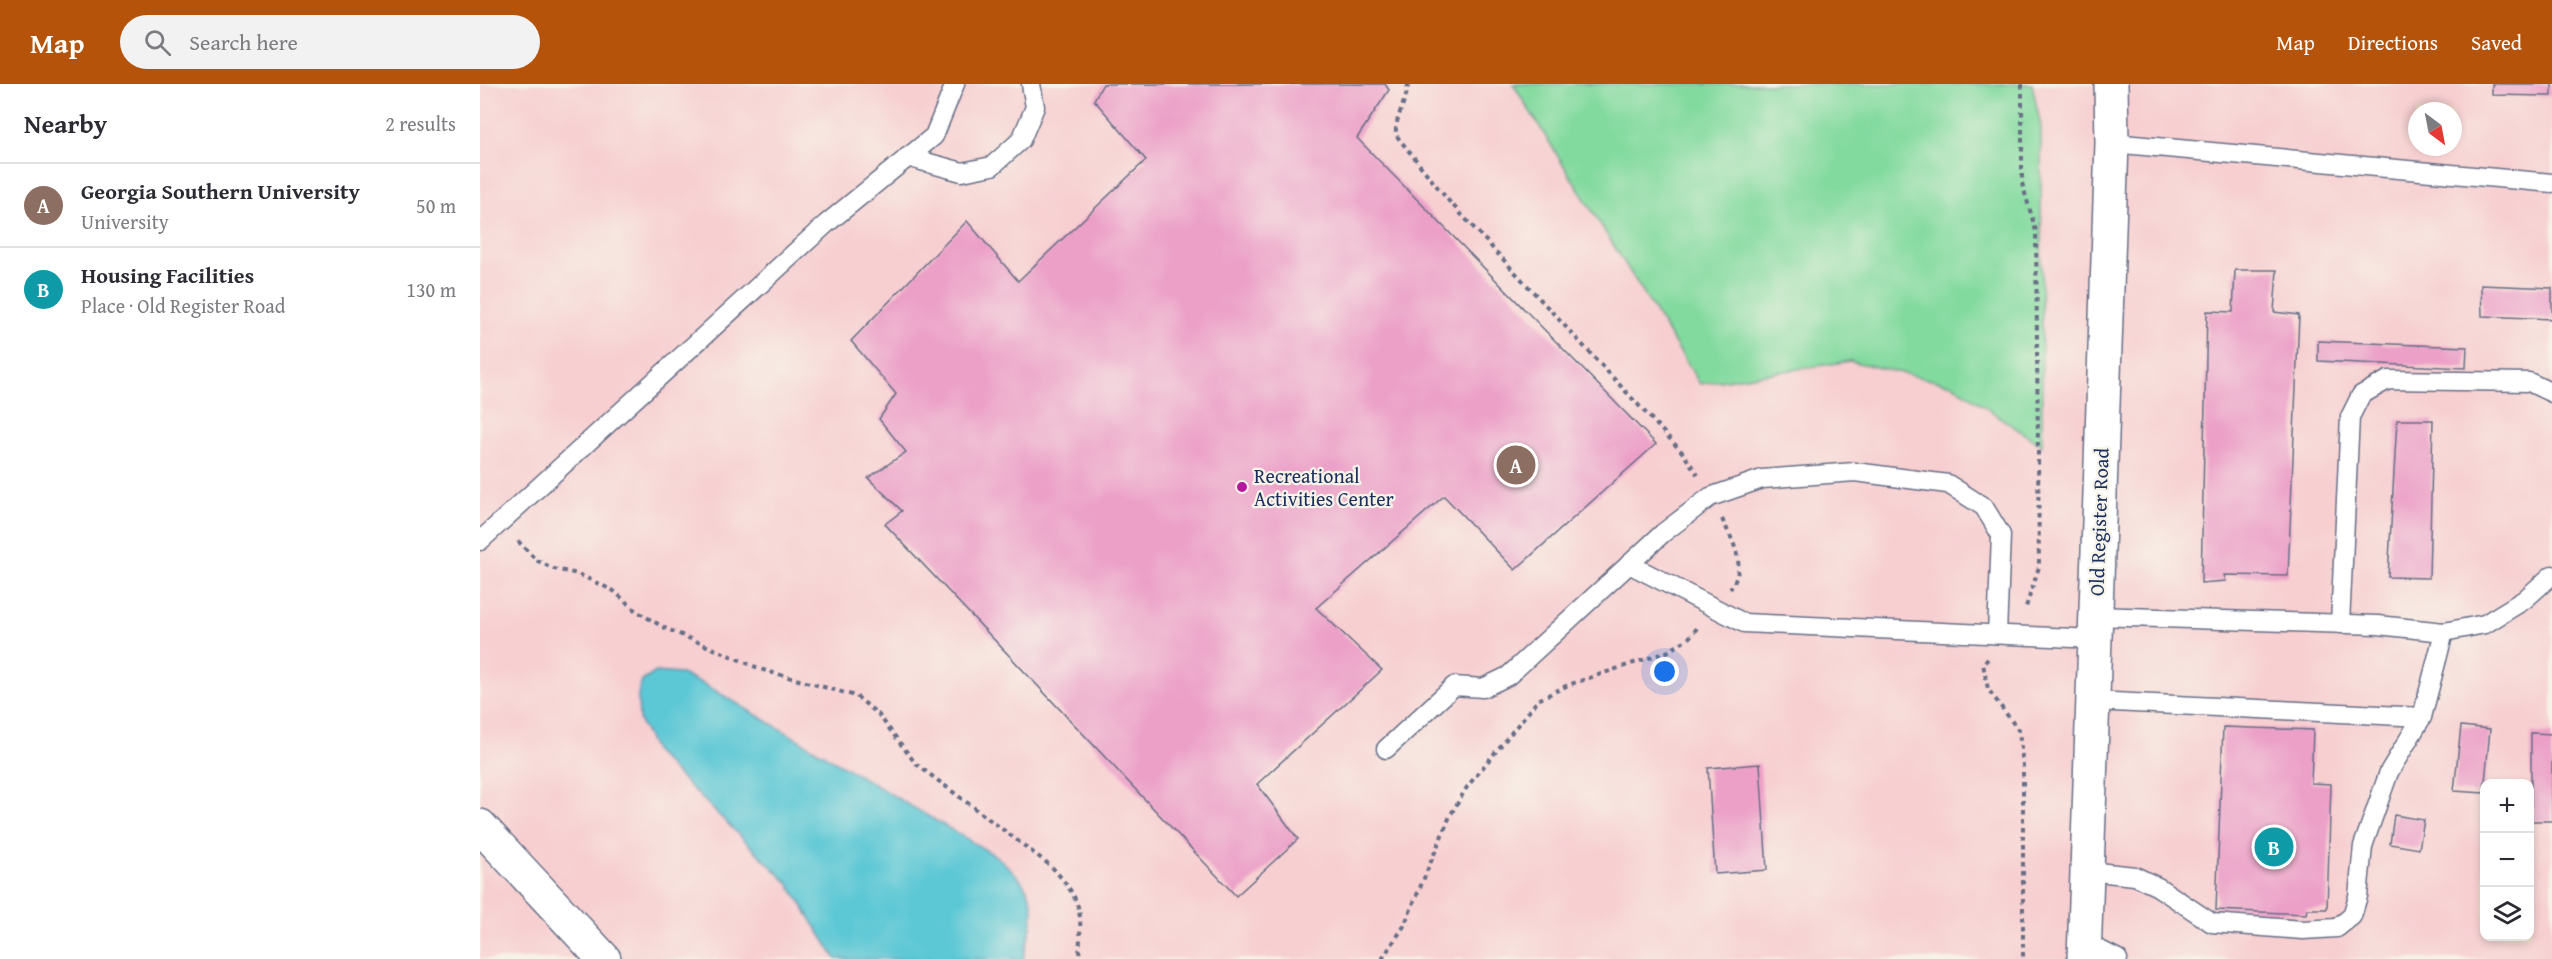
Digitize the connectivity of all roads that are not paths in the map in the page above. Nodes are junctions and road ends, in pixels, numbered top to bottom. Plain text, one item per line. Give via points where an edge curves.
1 (955, 84) edge
2 (1031, 84) edge
3 (2111, 84) edge
4 (2112, 143) junction
5 (907, 157) junction
6 (2552, 183) edge
7 (2551, 390) edge
8 (480, 541) edge
9 (1629, 564) junction
10 (2552, 575) edge
11 (2340, 624) junction
12 (2095, 628) junction
13 (2444, 632) junction
14 (1997, 634) junction
15 (2092, 701) junction
16 (2422, 717) junction
17 (1386, 749) dead end
18 (480, 826) edge
19 (2087, 871) junction
20 (2084, 951) edge
21 (603, 959) edge
22 (2118, 959) edge

1 - 5 lane via 934,136
2 - 5 lane via 1035,107 1021,140 993,166 962,172
3 - 4 street, Old Register Road
4 - 6 lane
4 - 12 street, Old Register Road
5 - 8 lane via 817,232
7 - 11 lane via 2529,382 2388,380 2361,395 2350,417
9 - 14 lane via 1744,623
9 - 14 lane via 1710,496 1762,479 1855,472 1948,484 1984,507 2001,535
9 - 17 lane via 1508,676 1483,687 1454,686
10 - 13 lane via 2524,600 2485,624
11 - 12 lane
11 - 13 lane
12 - 14 lane
12 - 15 street, Old Register Road
13 - 16 lane
15 - 16 lane
15 - 19 street, Old Register Road
16 - 19 lane via 2390,772 2363,846 2352,916 2337,928 2302,930 2212,923 2135,876
18 - 21 street
19 - 20 street, Old Register Road
20 - 22 lane

